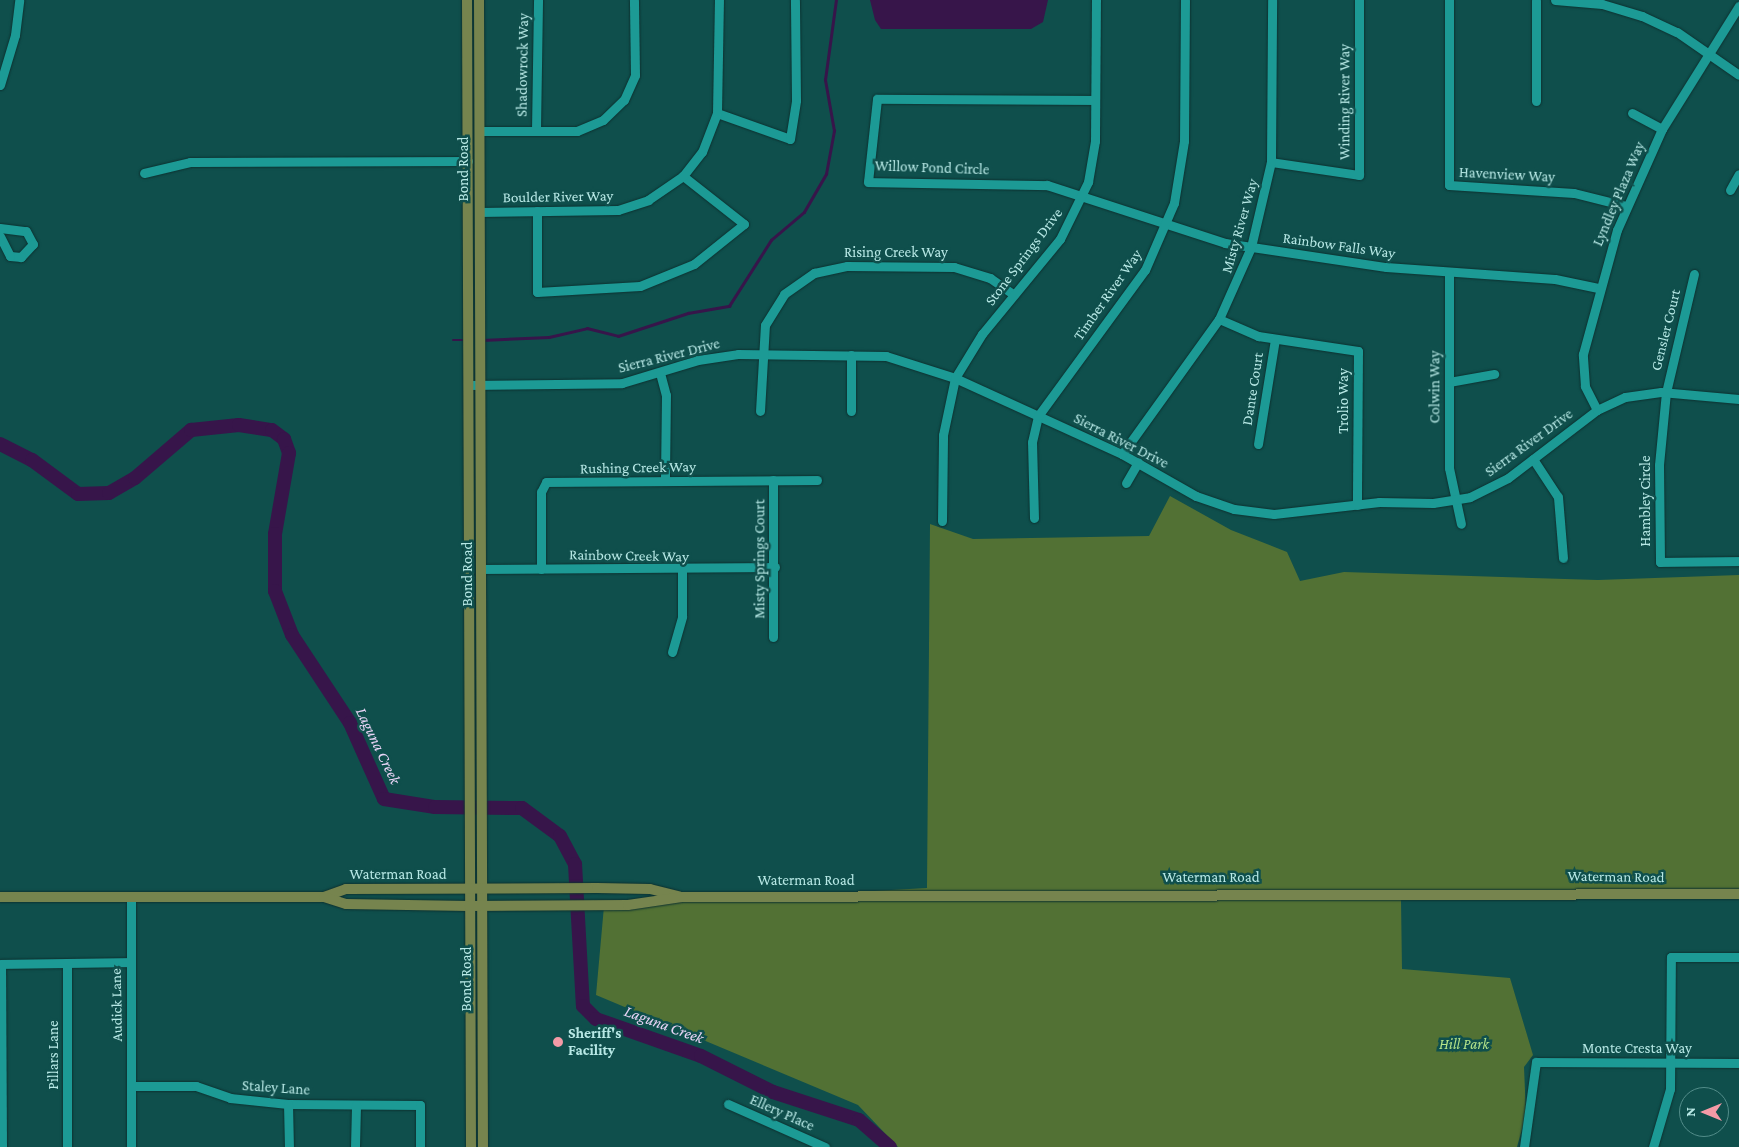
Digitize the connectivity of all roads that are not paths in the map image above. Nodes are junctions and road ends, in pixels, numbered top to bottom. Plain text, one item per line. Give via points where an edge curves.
1 (19, 0) edge
2 (466, 0) edge
3 (479, 0) edge
4 (538, 0) edge
5 (634, 0) edge
6 (719, 0) edge
7 (795, 0) edge
8 (1096, 0) edge
9 (1185, 0) edge
10 (1272, 0) edge
11 (1359, 0) edge
12 (1449, 0) edge
13 (1536, 0) edge
14 (1555, 0) edge
15 (1602, 2) edge
16 (1739, 6) edge
17 (1709, 53) junction
18 (1739, 75) edge
19 (0, 85) edge
20 (1095, 100) junction
21 (1536, 101) dead end
22 (717, 113) junction
23 (1632, 113) dead end
24 (1662, 129) junction
25 (536, 130) junction
26 (479, 131) junction
27 (468, 140) junction
28 (468, 161) junction
29 (1271, 162) junction
30 (144, 173) dead end
31 (1739, 174) edge
32 (683, 176) junction
33 (1730, 190) dead end
34 (1083, 195) junction
35 (1626, 206) junction
36 (537, 211) junction
37 (479, 212) junction
38 (1167, 224) junction
39 (0, 228) edge
40 (0, 236) edge
41 (1251, 247) junction
42 (1449, 273) junction
43 (1694, 274) dead end
44 (1598, 288) junction
45 (1014, 295) junction
46 (1219, 319) junction
47 (1275, 339) junction
48 (761, 354) junction
49 (851, 355) junction
50 (660, 373) junction
51 (1494, 374) dead end
52 (956, 378) junction
53 (1449, 382) junction
54 (469, 385) junction
55 (481, 385) junction
56 (1666, 392) junction
57 (1739, 399) edge
58 (1597, 410) junction
59 (760, 411) dead end
60 (851, 411) dead end
61 (1038, 416) junction
62 (1258, 444) dead end
63 (1122, 454) junction
64 (1533, 459) junction
65 (1138, 462) junction
66 (470, 479) junction
67 (773, 480) junction
68 (817, 480) dead end
69 (665, 481) junction
70 (1126, 484) dead end
71 (1455, 501) junction
72 (1357, 505) junction
73 (1034, 518) dead end
74 (942, 521) dead end
75 (1461, 524) dead end
76 (1563, 558) dead end
77 (1739, 561) edge
78 (775, 567) junction
79 (483, 569) junction
80 (541, 569) junction
81 (682, 571) junction
82 (772, 636) dead end
83 (672, 652) dead end
84 (469, 890) junction
85 (481, 890) junction
86 (1739, 894) edge
87 (0, 897) edge
88 (324, 897) junction
89 (683, 897) junction
90 (131, 898) junction
91 (469, 906) junction
92 (482, 906) junction
93 (1739, 957) edge
94 (131, 962) junction
95 (67, 963) junction
96 (1, 964) edge
97 (1670, 1063) junction
98 (1739, 1063) edge
99 (131, 1086) junction
100 (288, 1104) junction
101 (728, 1104) dead end
102 (356, 1105) junction
103 (2, 1147) edge
104 (67, 1147) edge
105 (131, 1147) edge
106 (289, 1147) edge
107 (355, 1147) edge
108 (420, 1147) edge
109 (471, 1147) edge
110 (483, 1147) edge
111 (826, 1147) edge
112 (1524, 1147) edge
113 (1653, 1147) edge

1 - 19 street via 15,35
2 - 27 main road, Bond Road
3 - 26 main road, Bond Road
4 - 25 street, Shadowrock Way
5 - 25 street via 635,75 624,100 603,120 577,131
6 - 22 street, Boulder River Way
7 - 22 street via 796,100 790,139
8 - 20 street, Stone Springs Drive
9 - 38 street, Timber River Way via 1183,150
10 - 29 street, Misty River Way
11 - 29 street, Winding River Way via 1359,175
12 - 35 street, Havenview Way via 1449,185 1574,193
13 - 21 street
14 - 15 street
15 - 17 street via 1662,24
16 - 17 street, Lyndley Plaza Way
17 - 18 street
17 - 24 street, Lyndley Plaza Way
20 - 34 street, Stone Springs Drive via 1093,156
20 - 34 street, Willow Pond Circle via 877,99 868,182 1032,184
22 - 32 street, Boulder River Way via 705,146
23 - 24 street
24 - 35 street, Lyndley Plaza Way
25 - 26 street
26 - 37 main road, Bond Road
27 - 28 main road, Bond Road
27 - 37 main road via 473,148 474,204
28 - 30 street via 190,162
28 - 54 main road, Bond Road
29 - 41 street, Misty River Way
31 - 33 street
32 - 36 street, Boulder River Way via 660,195 626,208
32 - 36 street via 744,224 694,264 640,286 601,292 537,292
34 - 38 street, Rainbow Falls Way
34 - 45 street, Stone Springs Drive via 1060,239
35 - 44 street, Lyndley Plaza Way
36 - 37 street, Boulder River Way
37 - 55 main road, Bond Road
38 - 41 street, Rainbow Falls Way
38 - 61 street, Timber River Way via 1132,290
39 - 40 street via 26,231 31,237 29,253 10,256
41 - 42 street, Rainbow Falls Way
41 - 46 street, Misty River Way
42 - 44 street, Rainbow Falls Way via 1555,279
42 - 53 street, Colwin Way
43 - 56 street, Gensler Court
44 - 58 street, Lyndley Plaza Way via 1582,362 1585,386
45 - 48 street, Rising Creek Way via 990,278 954,267 828,268 804,278 777,302 765,325
45 - 52 street, Stone Springs Drive via 971,349
46 - 47 street, Trolio Way
46 - 63 street, Misty River Way
47 - 62 street, Dante Court
47 - 72 street, Trolio Way via 1358,351
48 - 49 street, Sierra River Drive
48 - 50 street, Sierra River Drive via 718,357
48 - 59 street, Rising Creek Way
49 - 52 street, Sierra River Drive via 906,360
49 - 60 street
50 - 55 street, Sierra River Drive via 607,384
50 - 69 street via 666,395
51 - 53 street
52 - 61 street, Sierra River Drive
52 - 74 street, Stone Springs Drive via 943,434
53 - 71 street, Colwin Way via 1449,468
54 - 55 street, Sierra River Drive
54 - 66 main road, Bond Road
55 - 79 main road, Bond Road
56 - 57 street, Sierra River Drive
56 - 58 street, Sierra River Drive via 1625,397
56 - 77 street, Hambley Circle via 1659,465 1660,562
58 - 64 street, Sierra River Drive
61 - 63 street, Sierra River Drive
61 - 73 street via 1032,442
63 - 65 street, Sierra River Drive
64 - 71 street, Sierra River Drive via 1497,485
64 - 76 street via 1558,497
65 - 70 street
65 - 72 street, Sierra River Drive via 1196,496 1234,509 1289,514
66 - 79 main road via 475,498 475,559
66 - 84 main road, Bond Road
67 - 68 street, Rushing Creek Way
67 - 69 street, Rushing Creek Way
67 - 78 street, Misty Springs Court
69 - 80 street, Rushing Creek Way via 546,482 541,492
71 - 72 street, Sierra River Drive
71 - 75 street, Colwin Way
78 - 81 street, Rainbow Creek Way
78 - 82 street, Misty Springs Court
79 - 80 street, Rainbow Creek Way
79 - 85 main road, Bond Road
80 - 81 street, Rainbow Creek Way
81 - 83 street via 682,616
84 - 85 main road, Waterman Road
84 - 88 main road, Waterman Road via 346,889
84 - 91 main road, Bond Road
85 - 89 main road, Waterman Road via 650,889
85 - 92 main road, Bond Road
86 - 89 main road, Waterman Road
87 - 90 main road, Waterman Road
88 - 90 main road, Waterman Road
88 - 91 main road, Waterman Road via 346,904
89 - 92 main road, Waterman Road via 598,905
90 - 94 street
91 - 92 main road, Waterman Road
91 - 109 main road, Bond Road
92 - 110 main road, Bond Road
93 - 97 street via 1671,957
94 - 95 street, Audick Lane
94 - 99 street, Audick Lane
95 - 96 street, Audick Lane
95 - 104 street, Pillars Lane
96 - 103 street
97 - 98 street, Monte Cresta Way
97 - 112 street, Monte Cresta Way via 1534,1063 1533,1108
97 - 113 street via 1669,1098
99 - 100 street, Staley Lane via 196,1086 230,1098
99 - 105 street, Audick Lane
100 - 102 street, Staley Lane
100 - 106 street
101 - 111 street, Ellery Place
102 - 107 street
102 - 108 street, Staley Lane via 420,1105

